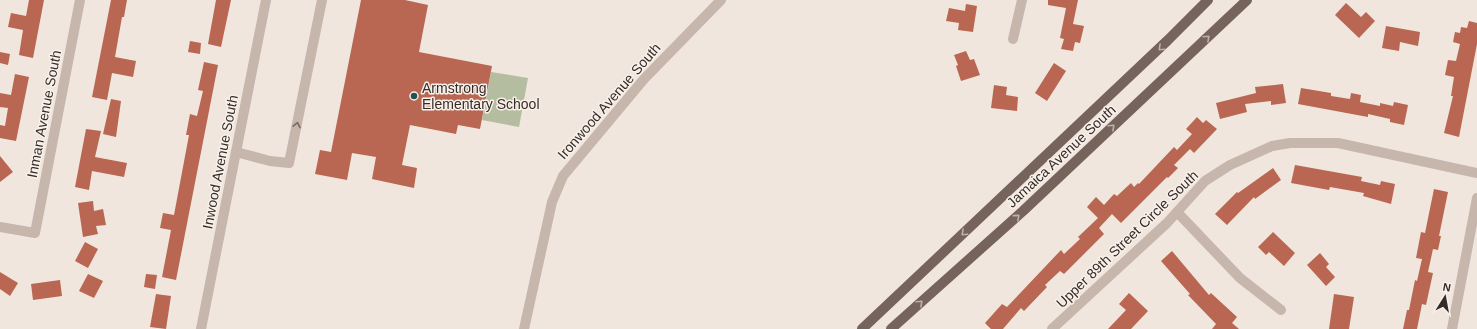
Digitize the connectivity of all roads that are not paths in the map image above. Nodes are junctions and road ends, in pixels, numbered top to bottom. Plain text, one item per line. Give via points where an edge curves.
1 (80, 0) edge
2 (266, 0) edge
3 (322, 0) edge
4 (721, 0) edge
5 (1022, 0) edge
6 (1208, 0) edge
7 (1246, 0) edge
8 (1013, 39) dead end
9 (236, 152) junction
10 (1477, 173) edge
11 (1477, 198) edge
12 (1177, 212) junction
13 (0, 227) edge
14 (1281, 310) dead end
15 (201, 329) edge
16 (524, 329) edge
17 (862, 329) edge
18 (891, 329) edge
19 (1052, 329) edge
20 (1452, 329) edge

1 - 13 street, Inman Avenue South via 34,233
2 - 9 street, Inwood Avenue South
9 -> 3 street via 289,163
4 - 16 street, Ironwood Avenue South via 644,79 563,176 552,202
5 - 8 street
6 -> 17 main road, Jamaica Avenue South
18 -> 7 main road, Jamaica Avenue South via 1023,211
9 - 15 street, Inwood Avenue South
10 - 12 street, Upper 89th Street Circle South via 1338,143 1290,143 1272,146 1230,165 1205,181
11 - 20 street
12 - 14 street via 1240,278
12 - 19 street, Upper 89th Street Circle South

